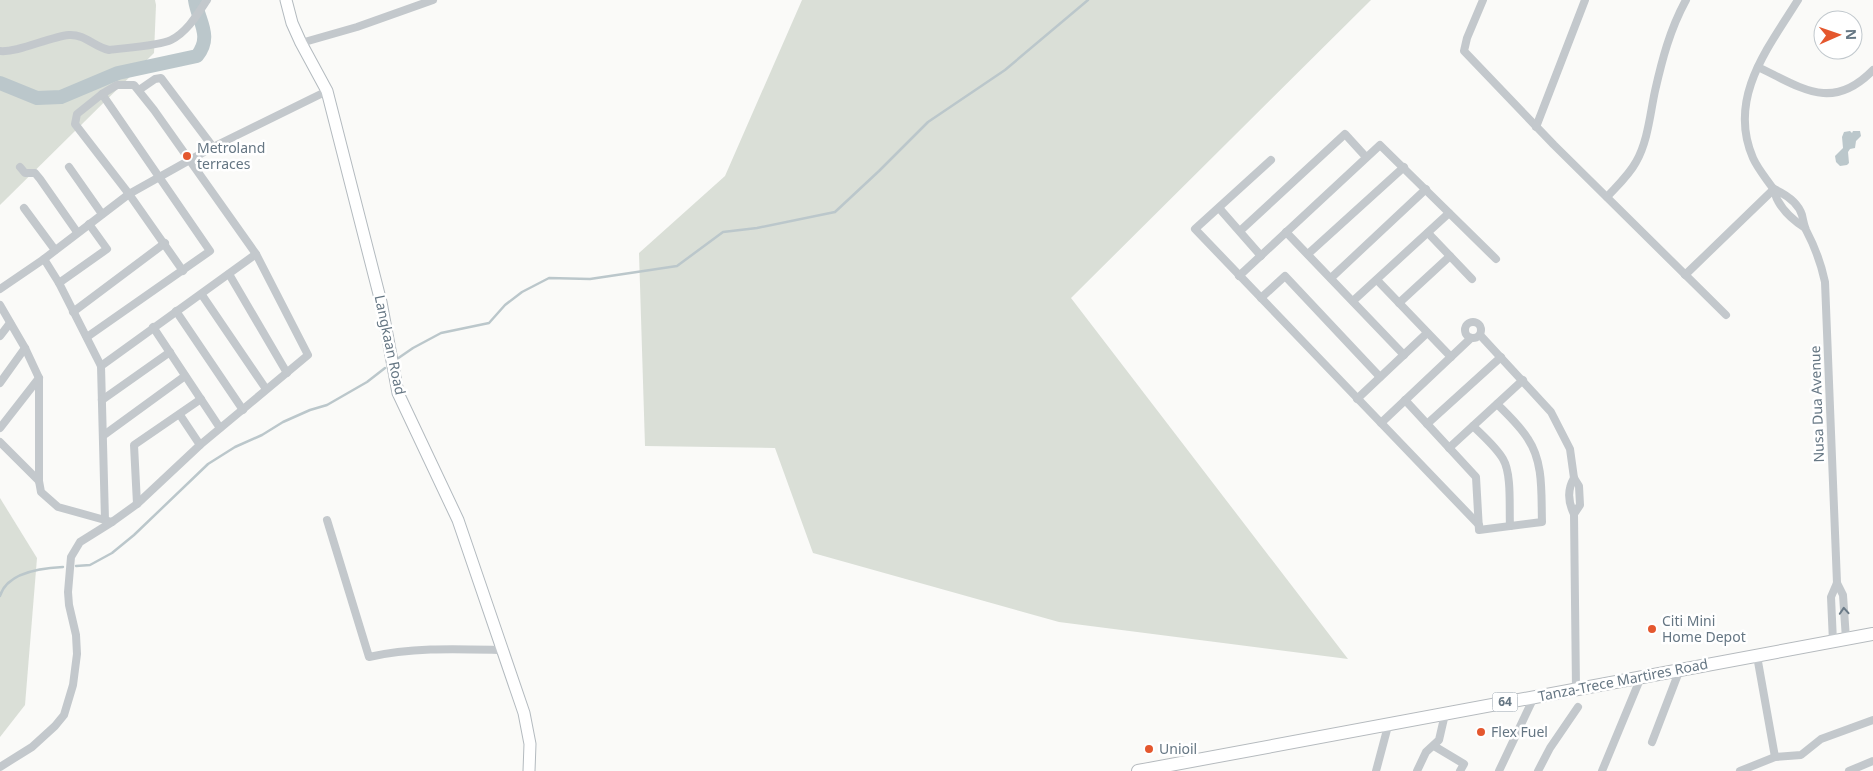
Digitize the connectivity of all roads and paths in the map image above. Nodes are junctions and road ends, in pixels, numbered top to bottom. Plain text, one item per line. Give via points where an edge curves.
1 (207, 0) edge
2 (286, 0) edge
3 (433, 0) edge
4 (1483, 0) edge
5 (1585, 0) edge
6 (1686, 0) edge
7 (1798, 0) edge
8 (301, 43) junction
9 (0, 51) edge
10 (1758, 67) junction
11 (1873, 70) edge
12 (139, 90) junction
13 (328, 91) junction
14 (102, 94) junction
15 (1536, 127) junction
16 (213, 147) junction
17 (1366, 157) junction
18 (1271, 160) dead end
19 (190, 161) junction
20 (20, 167) dead end
21 (69, 167) dead end
22 (1404, 167) junction
23 (159, 177) junction
24 (1426, 189) junction
25 (1774, 189) junction
26 (129, 194) junction
27 (1607, 198) junction
28 (24, 208) dead end
29 (1219, 208) junction
30 (1450, 212) junction
31 (102, 214) junction
32 (89, 224) junction
33 (78, 232) junction
34 (1240, 232) junction
35 (1286, 232) junction
36 (1428, 233) junction
37 (165, 243) junction
38 (55, 250) junction
39 (256, 254) junction
40 (1308, 254) junction
41 (1261, 256) junction
42 (1450, 256) junction
43 (44, 258) junction
44 (1496, 259) dead end
45 (183, 271) junction
46 (229, 274) junction
47 (1685, 275) junction
48 (1239, 276) junction
49 (1331, 278) junction
50 (1472, 279) dead end
51 (1377, 280) junction
52 (59, 283) junction
53 (0, 289) edge
54 (202, 294) junction
55 (1261, 298) junction
56 (1353, 301) junction
57 (1399, 303) junction
58 (0, 305) edge
59 (176, 311) junction
60 (73, 312) junction
61 (1726, 315) dead end
62 (10, 322) junction
63 (153, 327) junction
64 (1428, 333) junction
65 (1480, 335) junction
66 (0, 336) edge
67 (87, 336) junction
68 (1471, 338) junction
69 (24, 348) junction
70 (170, 352) junction
71 (1404, 355) junction
72 (1451, 357) junction
73 (1501, 357) junction
74 (101, 366) junction
75 (287, 373) junction
76 (185, 376) junction
77 (1380, 377) junction
78 (39, 378) junction
79 (1523, 380) junction
80 (0, 383) edge
81 (266, 390) junction
82 (201, 399) junction
83 (1357, 399) junction
84 (102, 400) junction
85 (1405, 400) junction
86 (1497, 404) junction
87 (243, 410) junction
88 (180, 415) junction
89 (1380, 423) junction
90 (1427, 424) junction
91 (1473, 426) junction
92 (0, 428) edge
93 (220, 428) junction
94 (104, 434) junction
95 (0, 442) edge
96 (200, 445) junction
97 (1449, 448) junction
98 (39, 481) junction
99 (137, 504) junction
100 (327, 520) dead end
101 (108, 521) junction
102 (1479, 525) junction
103 (1510, 526) junction
104 (1837, 583) junction
105 (1873, 634) edge
106 (1840, 641) junction
107 (502, 650) junction
108 (1757, 656) junction
109 (1680, 669) junction
110 (1641, 676) junction
111 (1576, 689) junction
112 (1534, 697) junction
113 (1578, 708) dead end
114 (1445, 714) junction
115 (1873, 720) edge
116 (1388, 726) junction
117 (1652, 742) dead end
118 (1434, 746) junction
119 (1775, 757) junction
120 (1873, 761) edge
121 (0, 767) edge
122 (529, 771) edge
123 (1138, 771) edge
124 (1376, 771) edge
125 (1417, 771) edge
126 (1460, 771) edge
127 (1499, 771) edge
128 (1538, 771) edge
129 (1602, 771) edge
130 (1740, 771) edge
131 (1849, 771) edge

1 - 9 street via 196,18 170,41 109,50 80,36 70,35
2 - 8 street, Langkaan Road
3 - 8 street
4 - 15 street via 1466,38 1464,51
5 - 15 street
6 - 27 street via 1664,53 1639,154 1626,177
7 - 10 street, Nusa Dua Avenue
8 - 13 street, Langkaan Road
10 - 11 street via 1806,90 1823,94 1850,88
10 - 25 street, Nusa Dua Avenue via 1747,93 1744,122 1754,158
12 - 14 street via 134,85 117,85
12 - 16 street via 161,78
12 - 19 street
13 - 16 street
13 - 107 street, Langkaan Road via 381,302 398,393 458,520
14 - 23 street
14 - 26 street via 77,114 75,124
15 - 27 street
16 - 19 street
17 - 22 street via 1380,145
17 - 34 street via 1345,134
17 - 35 street
18 - 29 street
19 - 23 street
19 - 39 street
20 - 33 street via 24,173 35,173
21 - 31 street
22 - 24 street
22 - 40 street
23 - 26 street
23 - 45 street via 210,251
24 - 30 street
24 - 49 street
25 - 47 street
25 - 104 street, Nusa Dua Avenue via 1778,201 1793,220 1805,228 1820,261 1824,282
26 - 31 street
26 - 37 street
27 - 47 street
28 - 38 street
29 - 34 street
29 - 48 street via 1195,229
30 - 36 street
30 - 44 street
31 - 32 street
32 - 33 street
32 - 52 street via 107,249
33 - 38 street
34 - 41 street
35 - 40 street
35 - 41 street
36 - 42 street
36 - 51 street
37 - 45 street
37 - 60 street
38 - 43 street
39 - 46 street
39 - 75 street via 308,355
40 - 49 street
41 - 48 street
42 - 50 street
42 - 57 street
43 - 52 street
43 - 53 street
45 - 67 street
46 - 54 street
46 - 75 street
47 - 61 street
48 - 55 street
49 - 56 street
51 - 56 street
51 - 57 street
52 - 60 street
54 - 59 street
54 - 81 street
55 - 77 street via 1285,276
55 - 83 street
56 - 71 street
57 - 64 street
58 - 62 street
59 - 63 street
59 - 87 street
60 - 67 street
62 - 66 street
62 - 69 street
63 - 70 street
63 - 74 street
64 - 71 street
64 - 72 street
65 - 68 street
65 - 68 street via 1479,324 1468,323 1466,336
65 - 73 street
67 - 74 street
68 - 72 street
69 - 78 street
69 - 80 street
70 - 76 street
70 - 84 street
71 - 77 street
72 - 85 street
73 - 79 street
73 - 90 street
74 - 84 street
75 - 81 street
76 - 82 street
76 - 94 street
77 - 83 street
78 - 92 street
78 - 98 street
79 - 86 street
79 - 111 street via 1551,412 1570,450 1574,478 1579,486 1580,505 1574,514
81 - 87 street
82 - 88 street
82 - 93 street
83 - 89 street
84 - 94 street
85 - 89 street
85 - 90 street
86 - 91 street
86 - 103 street via 1528,438 1540,478 1542,522
87 - 93 street
88 - 96 street
88 - 99 street via 134,445
89 - 102 street
90 - 97 street
91 - 97 street
91 - 103 street via 1504,462
93 - 96 street
94 - 101 street
95 - 98 street
96 - 99 street
97 - 102 street via 1476,477
98 - 101 street via 41,492 58,507
99 - 101 street
100 - 107 street via 369,656 444,648
101 - 121 street via 80,542 70,557 68,592 77,654 73,685 64,715 32,747
102 - 103 street via 1479,530
106 -> 104 street, Nusa Dua Avenue via 1843,595
104 - 106 street, Nusa Dua Avenue via 1831,598
105 - 106 main road, Tanza-Trece Martires Road / 64
106 - 108 main road, Tanza-Trece Martires Road / 64
107 - 122 street, Langkaan Road via 524,712 530,744
108 - 109 main road, Tanza-Trece Martires Road / 64
108 - 119 street
109 - 110 main road, Tanza-Trece Martires Road / 64
109 - 117 street
110 - 111 main road, Tanza-Trece Martires Road / 64
110 - 129 street
111 - 112 main road, Tanza-Trece Martires Road / 64
112 - 114 main road, Tanza-Trece Martires Road / 64
112 - 127 street
113 - 128 street
114 - 116 main road, Tanza-Trece Martires Road / 64
114 - 118 street via 1439,740
115 - 119 street via 1821,739 1801,755
116 - 123 main road, Tanza-Trece Martires Road / 64
116 - 124 street
118 - 125 street via 1426,752
118 - 126 street via 1464,764
119 - 130 street
120 - 131 street

